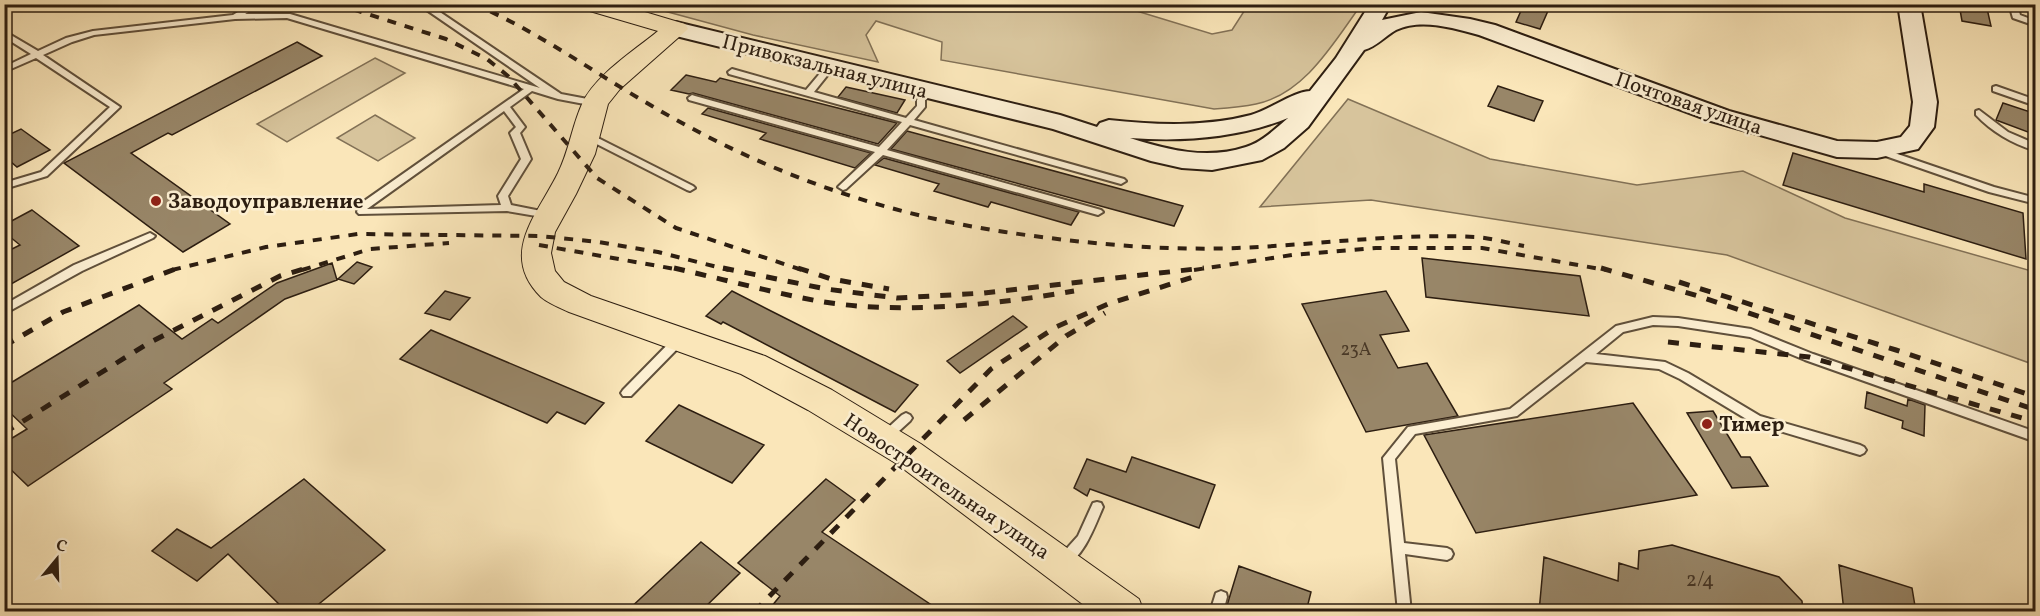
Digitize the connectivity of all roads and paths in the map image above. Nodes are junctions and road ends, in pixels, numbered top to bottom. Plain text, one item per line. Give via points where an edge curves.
1 (257, 4) edge
2 (422, 4) edge
3 (591, 4) edge
4 (1381, 4) edge
5 (1909, 4) edge
6 (2013, 4) edge
7 (235, 17) junction
8 (2036, 24) edge
9 (676, 29) junction
10 (4, 33) edge
11 (38, 55) junction
12 (1346, 61) junction
13 (830, 67) junction
14 (4, 70) edge
15 (732, 72) dead end
16 (1327, 86) junction
17 (531, 88) junction
18 (1996, 89) dead end
19 (928, 91) junction
20 (808, 93) junction
21 (558, 96) junction
22 (692, 98) dead end
23 (595, 103) junction
24 (2036, 103) edge
25 (506, 106) junction
26 (1979, 113) dead end
27 (909, 121) junction
28 (1060, 123) junction
29 (586, 135) junction
30 (2036, 148) edge
31 (882, 150) junction
32 (1877, 150) junction
33 (1121, 181) dead end
34 (4, 186) edge
35 (843, 187) dead end
36 (690, 188) dead end
37 (2036, 201) edge
38 (507, 208) junction
39 (1098, 212) dead end
40 (548, 215) junction
41 (150, 236) dead end
42 (4, 310) edge
43 (681, 338) junction
44 (1583, 357) junction
45 (627, 393) dead end
46 (2036, 437) edge
47 (1860, 450) dead end
48 (1096, 507) dead end
49 (1398, 548) junction
50 (1447, 554) dead end
51 (1061, 564) junction
52 (1221, 597) dead end
53 (1115, 608) edge
54 (1216, 612) edge
55 (1405, 612) edge

1 - 7 lane
2 - 21 lane
3 - 9 main road, Привокзальная улица
4 - 12 main road
5 - 32 main road, Почтовая улица via 1925,102 1922,128 1909,143
6 - 8 lane via 2016,16
7 - 11 lane via 93,33
7 - 17 lane via 287,16
9 - 13 main road, Привокзальная улица
9 - 23 main road, Новостроительная улица via 611,83
10 - 11 lane
11 - 14 lane
11 - 34 lane via 116,107 44,174
12 - 16 main road
12 - 32 main road, Почтовая улица via 1376,30 1397,21 1454,21 1720,116 1837,149
13 - 19 main road, Привокзальная улица
13 - 20 lane
15 - 20 lane
16 - 28 main road via 1281,114 1251,123 1167,131
16 - 28 main road via 1299,122 1275,142 1237,159 1182,160
17 - 21 lane
17 - 25 lane
18 - 24 lane
19 - 27 lane
19 - 28 main road, Привокзальная улица
20 - 27 lane
21 - 23 lane
22 - 31 lane
23 - 29 main road, Новостроительная улица
25 - 38 lane via 521,127 515,133 526,159 503,196
25 - 38 lane via 363,206 362,212
26 - 30 lane via 1989,124
27 - 31 lane
27 - 33 lane
29 - 36 lane
29 - 40 main road, Новостроительная улица via 581,154
31 - 35 lane
31 - 39 lane
32 - 37 lane
38 - 40 lane
40 - 43 main road, Новостроительная улица via 536,253 540,274 553,291
41 - 42 lane via 78,268
43 - 45 lane
43 - 51 main road, Новостроительная улица via 753,365 820,400 895,428
44 - 46 lane via 1620,329 1653,321 1751,333
44 - 47 lane via 1661,365 1757,420
44 - 49 lane via 1513,412 1412,430 1389,458
48 - 51 lane via 1082,540
49 - 50 lane
49 - 55 lane
51 - 53 main road, Новостроительная улица
52 - 54 lane

